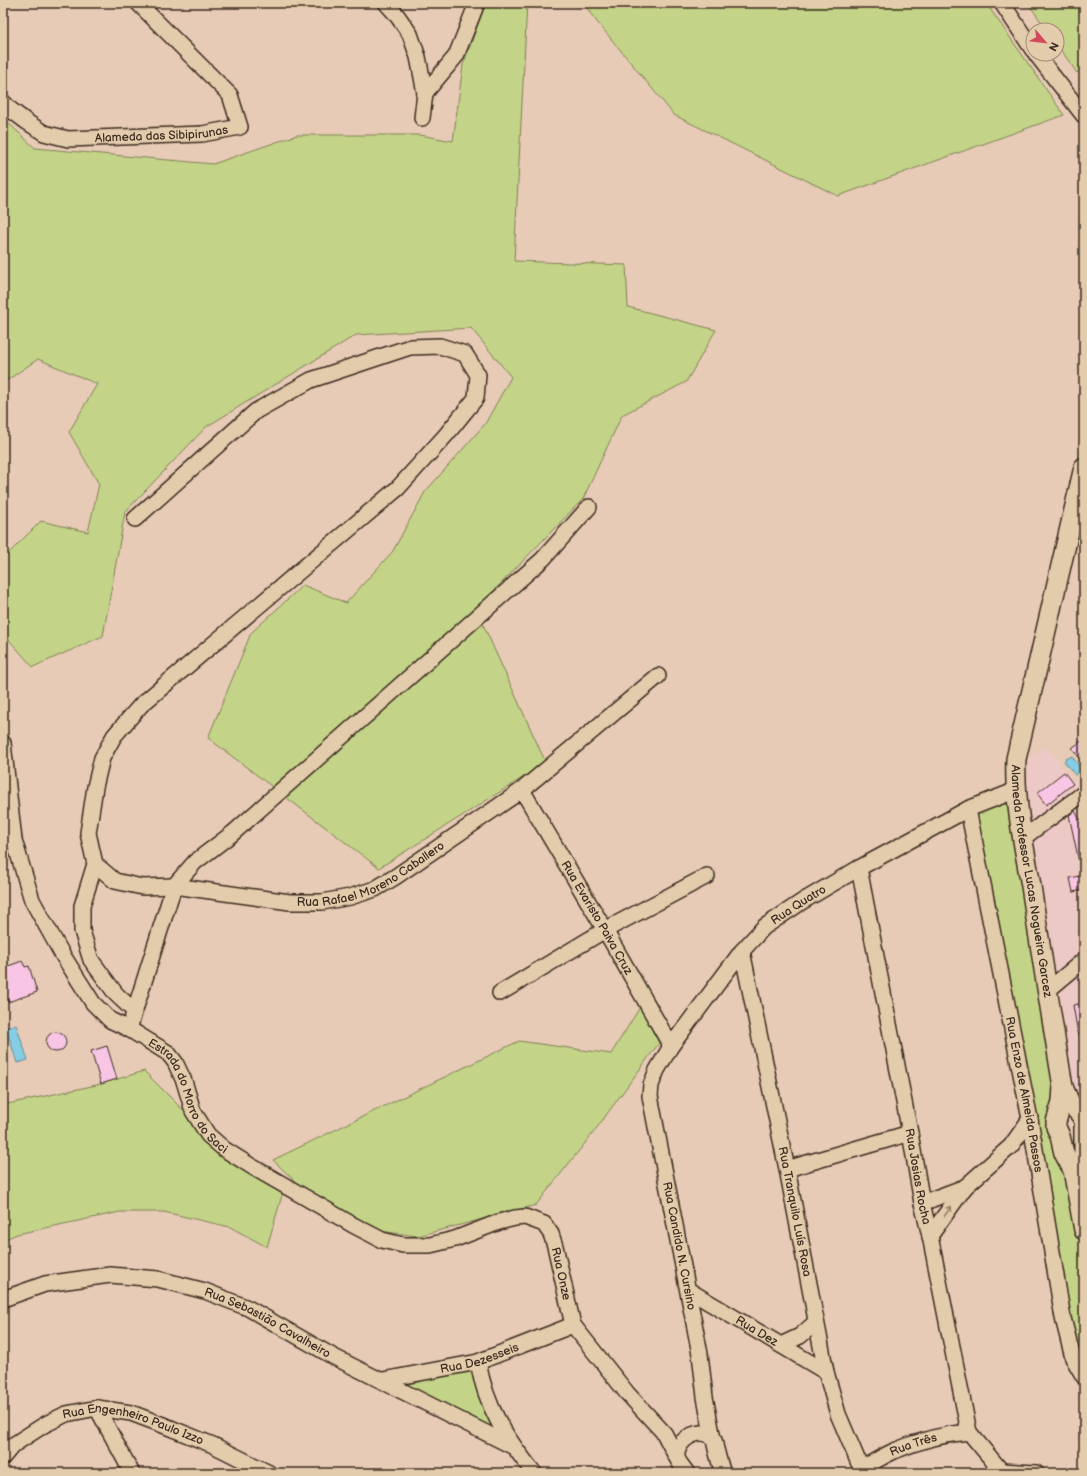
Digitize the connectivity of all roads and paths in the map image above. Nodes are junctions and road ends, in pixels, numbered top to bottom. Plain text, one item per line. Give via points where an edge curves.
1 (138, 3) edge
2 (386, 3) edge
3 (476, 3) edge
4 (1002, 3) edge
5 (1025, 38) edge
6 (1042, 62) edge
7 (425, 93) junction
8 (3, 102) edge
9 (1084, 116) edge
10 (422, 118) dead end
11 (1084, 467) edge
12 (589, 507) dead end
13 (135, 519) dead end
14 (658, 676) dead end
15 (3, 743) edge
16 (522, 790) junction
17 (1017, 790) junction
18 (1084, 793) edge
19 (968, 809) junction
20 (1023, 838) junction
21 (95, 864) junction
22 (859, 868) junction
23 (707, 876) dead end
24 (174, 886) junction
25 (605, 930) junction
26 (742, 951) junction
27 (1084, 960) edge
28 (1047, 991) junction
29 (500, 993) dead end
30 (134, 1012) junction
31 (129, 1029) junction
32 (671, 1046) junction
33 (1063, 1087) junction
34 (650, 1096) joint
35 (1030, 1119) junction
36 (1083, 1123) edge
37 (1059, 1126) junction
38 (910, 1133) junction
39 (1011, 1146) junction
40 (1036, 1153) junction
41 (1084, 1161) edge
42 (787, 1170) junction
43 (965, 1187) junction
44 (922, 1203) junction
45 (544, 1224) joint
46 (1084, 1230) edge
47 (930, 1236) junction
48 (688, 1290) junction
49 (3, 1299) edge
50 (816, 1322) junction
51 (573, 1325) junction
52 (781, 1345) junction
53 (478, 1362) junction
54 (826, 1372) junction
55 (1084, 1378) edge
56 (383, 1380) junction
57 (705, 1397) junction
58 (97, 1408) junction
59 (969, 1432) junction
60 (664, 1433) junction
61 (691, 1436) junction
62 (713, 1439) junction
63 (514, 1447) junction
64 (3, 1457) edge
65 (677, 1458) junction
66 (862, 1471) edge
67 (1002, 1472) edge
68 (132, 1473) edge
69 (269, 1473) edge
70 (534, 1473) edge
71 (687, 1473) edge
72 (723, 1473) edge
73 (1036, 1473) edge

1 - 8 street, Alameda das Sibipirunas via 230,95 240,127 202,134 68,138 44,133
2 - 7 street via 410,34 418,57
3 - 7 street via 456,56
4 - 5 street
6 - 9 street
7 - 10 street
11 - 17 main road, Alameda Professor Lucas Nogueira Garcez via 1016,759
12 - 24 street via 543,559 239,828 196,862
13 - 21 street via 256,411 311,380 410,347 440,346 465,354 478,375 476,398 398,488 141,705 114,736 102,758 88,833
14 - 16 street, Rua Rafael Moreno Caballero
15 - 31 street, Estrada do Morro do Saci via 14,840 32,900 93,1003 110,1020
16 - 24 street, Rua Rafael Moreno Caballero via 395,877 375,889 350,897 322,902 290,902
16 - 25 street, Rua Evaristo Paiva Cruz
17 - 19 street, Rua Quatro
17 - 20 main road, Alameda Professor Lucas Nogueira Garcez
18 - 20 street
19 - 22 street, Rua Quatro
19 - 35 street, Rua Enzo de Almeida Passos
20 - 28 main road, Alameda Professor Lucas Nogueira Garcez
21 - 24 street, Rua Rafael Moreno Caballero via 116,880 142,887
21 - 30 street via 82,906 82,931 91,960 116,994
22 - 26 street, Rua Quatro via 764,927
22 - 38 street, Rua Josias Rocha
23 - 25 street
24 - 30 street
25 - 29 street
25 - 32 street, Rua Evaristo Paiva Cruz
26 - 32 street, Rua Quatro
26 - 42 street, Rua Tranquilo Luís Rosa
27 - 28 street
28 - 33 main road, Alameda Professor Lucas Nogueira Garcez
30 - 31 street
31 - 45 street, Estrada do Morro do Saci via 168,1053 175,1062 193,1111 213,1140 251,1166 382,1240 403,1245 430,1245 456,1239 515,1218 525,1217
32 - 34 street, Rua Quatro via 654,1077
33 - 36 main road, Alameda Professor Lucas Nogueira Garcez
33 - 37 main road, Alameda Professor Lucas Nogueira Garcez
34 - 48 street, Rua Candido N. Cursino
35 - 39 street
35 - 40 street, Rua Enzo de Almeida Passos
36 - 37 street via 1064,1110
36 - 37 street via 1072,1139 1064,1138
36 - 41 main road, Alameda Professor Lucas Nogueira Garcez
37 - 46 main road via 1064,1153 1073,1170
38 - 42 street
38 - 44 street, Rua Josias Rocha
39 - 40 street via 1026,1146
39 - 43 street
40 - 55 street, Rua Enzo de Almeida Passos via 1063,1318 1073,1358
42 - 50 street, Rua Tranquilo Luís Rosa
43 - 44 street
47 -> 43 street
44 - 47 street, Rua Josias Rocha
45 - 51 street, Rua Onze via 555,1246
47 - 59 street, Rua Josias Rocha
48 - 52 street, Rua Dez
48 - 57 street, Rua Candido N. Cursino
49 - 56 street, Rua Sebastião Cavalheiro via 45,1284 110,1275 158,1279 205,1291 248,1308
50 - 52 street via 800,1336
50 - 54 street, Rua Tranquilo Luís Rosa
51 - 53 street, Rua Dezesseis
51 - 60 street via 627,1393
52 - 54 street, Rua Dez
53 - 56 street, Rua Dezesseis
53 - 63 street via 482,1383 492,1409
54 - 66 street, Rua Tranquilo Luís Rosa via 838,1414
56 - 63 street, Rua Sebastião Cavalheiro
57 - 61 street, Rua Candido N. Cursino
57 - 62 street, Rua Candido N. Cursino
58 - 64 street, Rua Engenheiro Paulo Izzo via 66,1414 44,1425 12,1445
58 - 68 street
58 - 69 street, Rua Engenheiro Paulo Izzo via 131,1413 163,1425 213,1445
59 - 66 street, Rua Três via 929,1439 893,1451
59 - 67 street, Rua Josias Rocha
60 - 61 street
60 - 65 street
61 - 62 street via 708,1435
61 - 65 street, Rua Candido N. Cursino via 681,1443
62 - 72 street, Rua Candido N. Cursino
63 - 70 street
65 - 71 street
67 - 73 street

